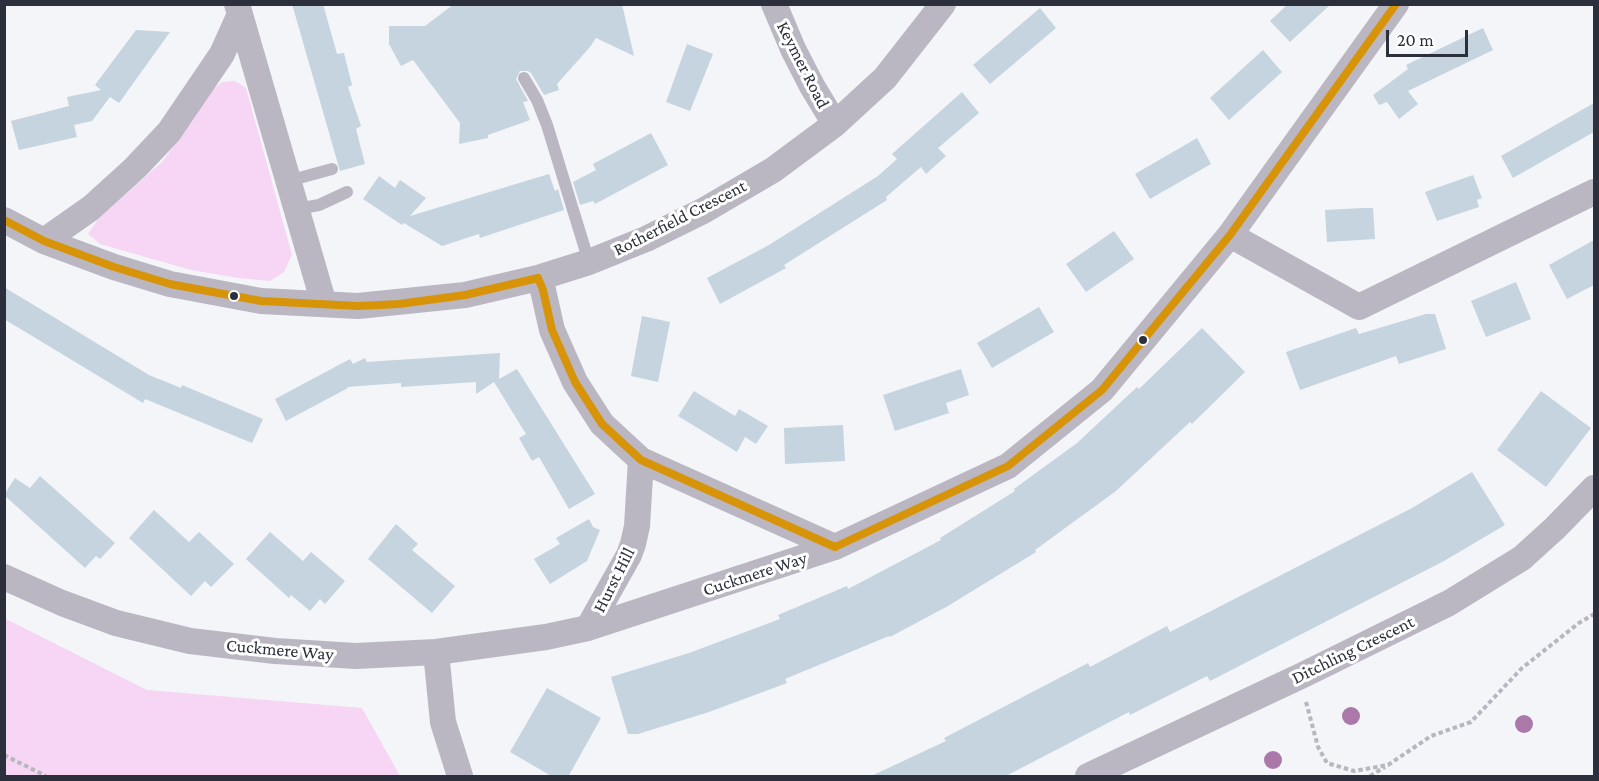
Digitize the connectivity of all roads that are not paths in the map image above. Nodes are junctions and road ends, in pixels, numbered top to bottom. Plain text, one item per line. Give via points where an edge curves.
1 (774, 4) edge
2 (943, 4) edge
3 (1396, 4) edge
4 (239, 9) edge
5 (524, 78) dead end
6 (835, 124) junction
7 (332, 169) dead end
8 (288, 181) junction
9 (347, 192) dead end
10 (1594, 192) edge
11 (297, 209) junction
12 (4, 220) edge
13 (1230, 235) junction
14 (44, 241) junction
15 (589, 262) junction
16 (538, 278) junction
17 (324, 304) junction
18 (641, 460) junction
19 (1594, 488) edge
20 (836, 547) junction
21 (4, 577) edge
22 (588, 628) junction
23 (436, 652) junction
24 (460, 777) edge
25 (1088, 777) edge

1 - 6 street, Keymer Road via 807,77
2 - 6 street, Rotherfield Crescent via 885,78
3 - 13 street, Cuckmere Way
4 - 8 street
4 - 14 street via 222,54 169,132 99,200
5 - 15 lane via 547,125
6 - 15 street, Rotherfield Crescent via 772,170 704,211
7 - 8 lane
8 - 11 street
9 - 11 lane via 319,205
10 - 13 street via 1359,307
11 - 17 street
12 - 14 street, Rotherfield Crescent
13 - 20 street, Cuckmere Way via 1102,390 1008,466
14 - 17 street, Rotherfield Crescent via 170,284 261,301
15 - 16 street, Rotherfield Crescent
16 - 17 street, Rotherfield Crescent via 421,301 358,306
16 - 18 street via 552,330 574,382 602,424
18 - 20 street
18 - 22 street, Hurst Hill via 633,544
19 - 25 street, Ditchling Crescent via 1522,558 1449,603
20 - 22 street, Cuckmere Way
21 - 23 street, Cuckmere Way via 116,623 190,641 356,656
22 - 23 street, Cuckmere Way
23 - 24 street via 443,722

